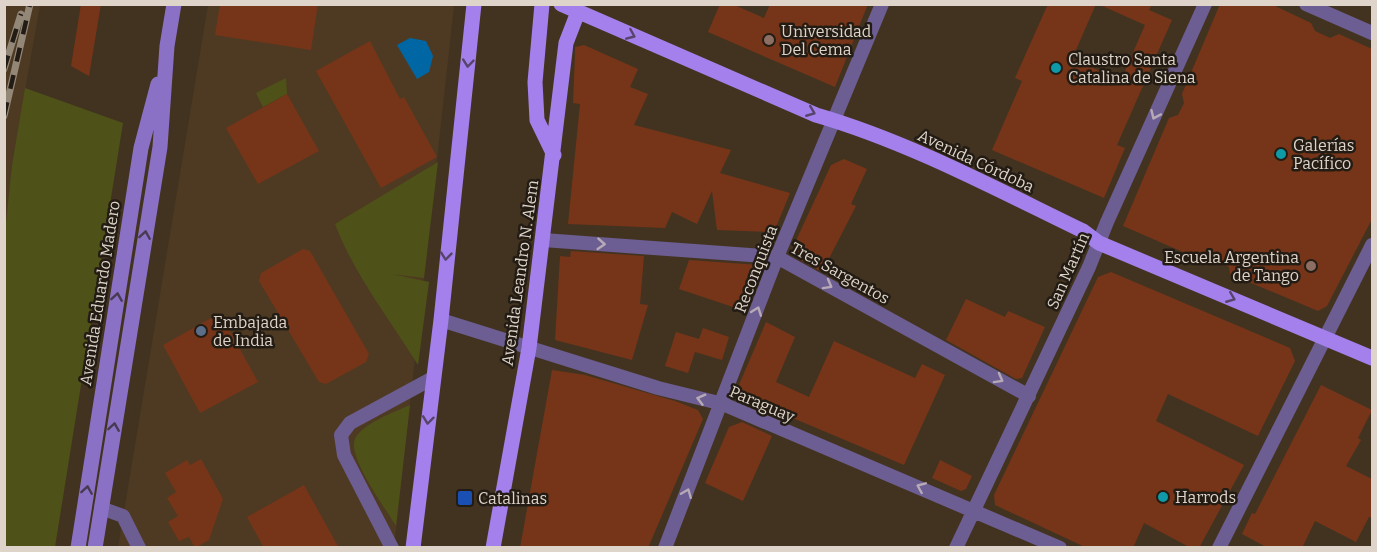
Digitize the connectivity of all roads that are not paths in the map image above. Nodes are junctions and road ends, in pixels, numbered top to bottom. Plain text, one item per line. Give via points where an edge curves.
1 (174, 4) edge
2 (474, 4) edge
3 (542, 4) edge
4 (561, 4) edge
5 (882, 4) edge
6 (1205, 4) edge
7 (1306, 4) edge
8 (580, 8) edge
9 (1372, 33) edge
10 (167, 46) junction
11 (833, 120) junction
12 (554, 155) junction
13 (543, 240) junction
14 (1100, 243) junction
15 (1372, 245) edge
16 (777, 257) junction
17 (441, 320) junction
18 (1324, 337) junction
19 (529, 348) junction
20 (1372, 358) edge
21 (433, 378) junction
22 (1029, 396) junction
23 (723, 404) junction
24 (101, 508) junction
25 (975, 510) junction
26 (78, 548) edge
27 (95, 548) edge
28 (139, 548) edge
29 (392, 548) edge
30 (412, 548) edge
31 (493, 548) edge
32 (665, 548) edge
33 (956, 548) edge
34 (1060, 548) edge
35 (1219, 548) edge

1 - 10 main road, Avenida Eduardo Madero
2 -> 17 main road
3 - 12 main road via 535,82 537,120
4 - 8 main road, Avenida Córdoba
5 - 11 street, Reconquista
6 -> 14 street, San Martín
7 - 9 street
8 -> 11 main road, Avenida Córdoba
8 - 12 main road, Avenida Leandro N. Alem via 566,43
24 -> 10 main road, Avenida Eduardo Madero via 160,147
26 -> 10 main road, Avenida Eduardo Madero via 141,148
11 - 14 main road, Avenida Córdoba via 852,124 966,174
11 - 16 street, Reconquista
12 - 13 main road, Avenida Leandro N. Alem
13 -> 16 street, Tres Sargentos
13 - 19 main road, Avenida Leandro N. Alem
14 -> 18 main road, Avenida Córdoba
14 - 22 street, San Martín
15 - 18 street
16 -> 22 street, Tres Sargentos
23 -> 16 street, Reconquista
17 - 19 street, Paraguay
17 - 21 main road
18 - 20 main road, Avenida Córdoba
18 - 35 street
23 -> 19 street, Paraguay
19 - 31 main road, Avenida Leandro N. Alem
21 - 29 street via 350,423 341,435 344,455
21 -> 30 main road
22 - 25 street, San Martín
25 -> 23 street, Paraguay
32 -> 23 street, Reconquista
24 - 27 main road, Avenida Eduardo Madero
24 - 28 street via 123,516
25 - 33 street, San Martín
25 - 34 street, Paraguay

